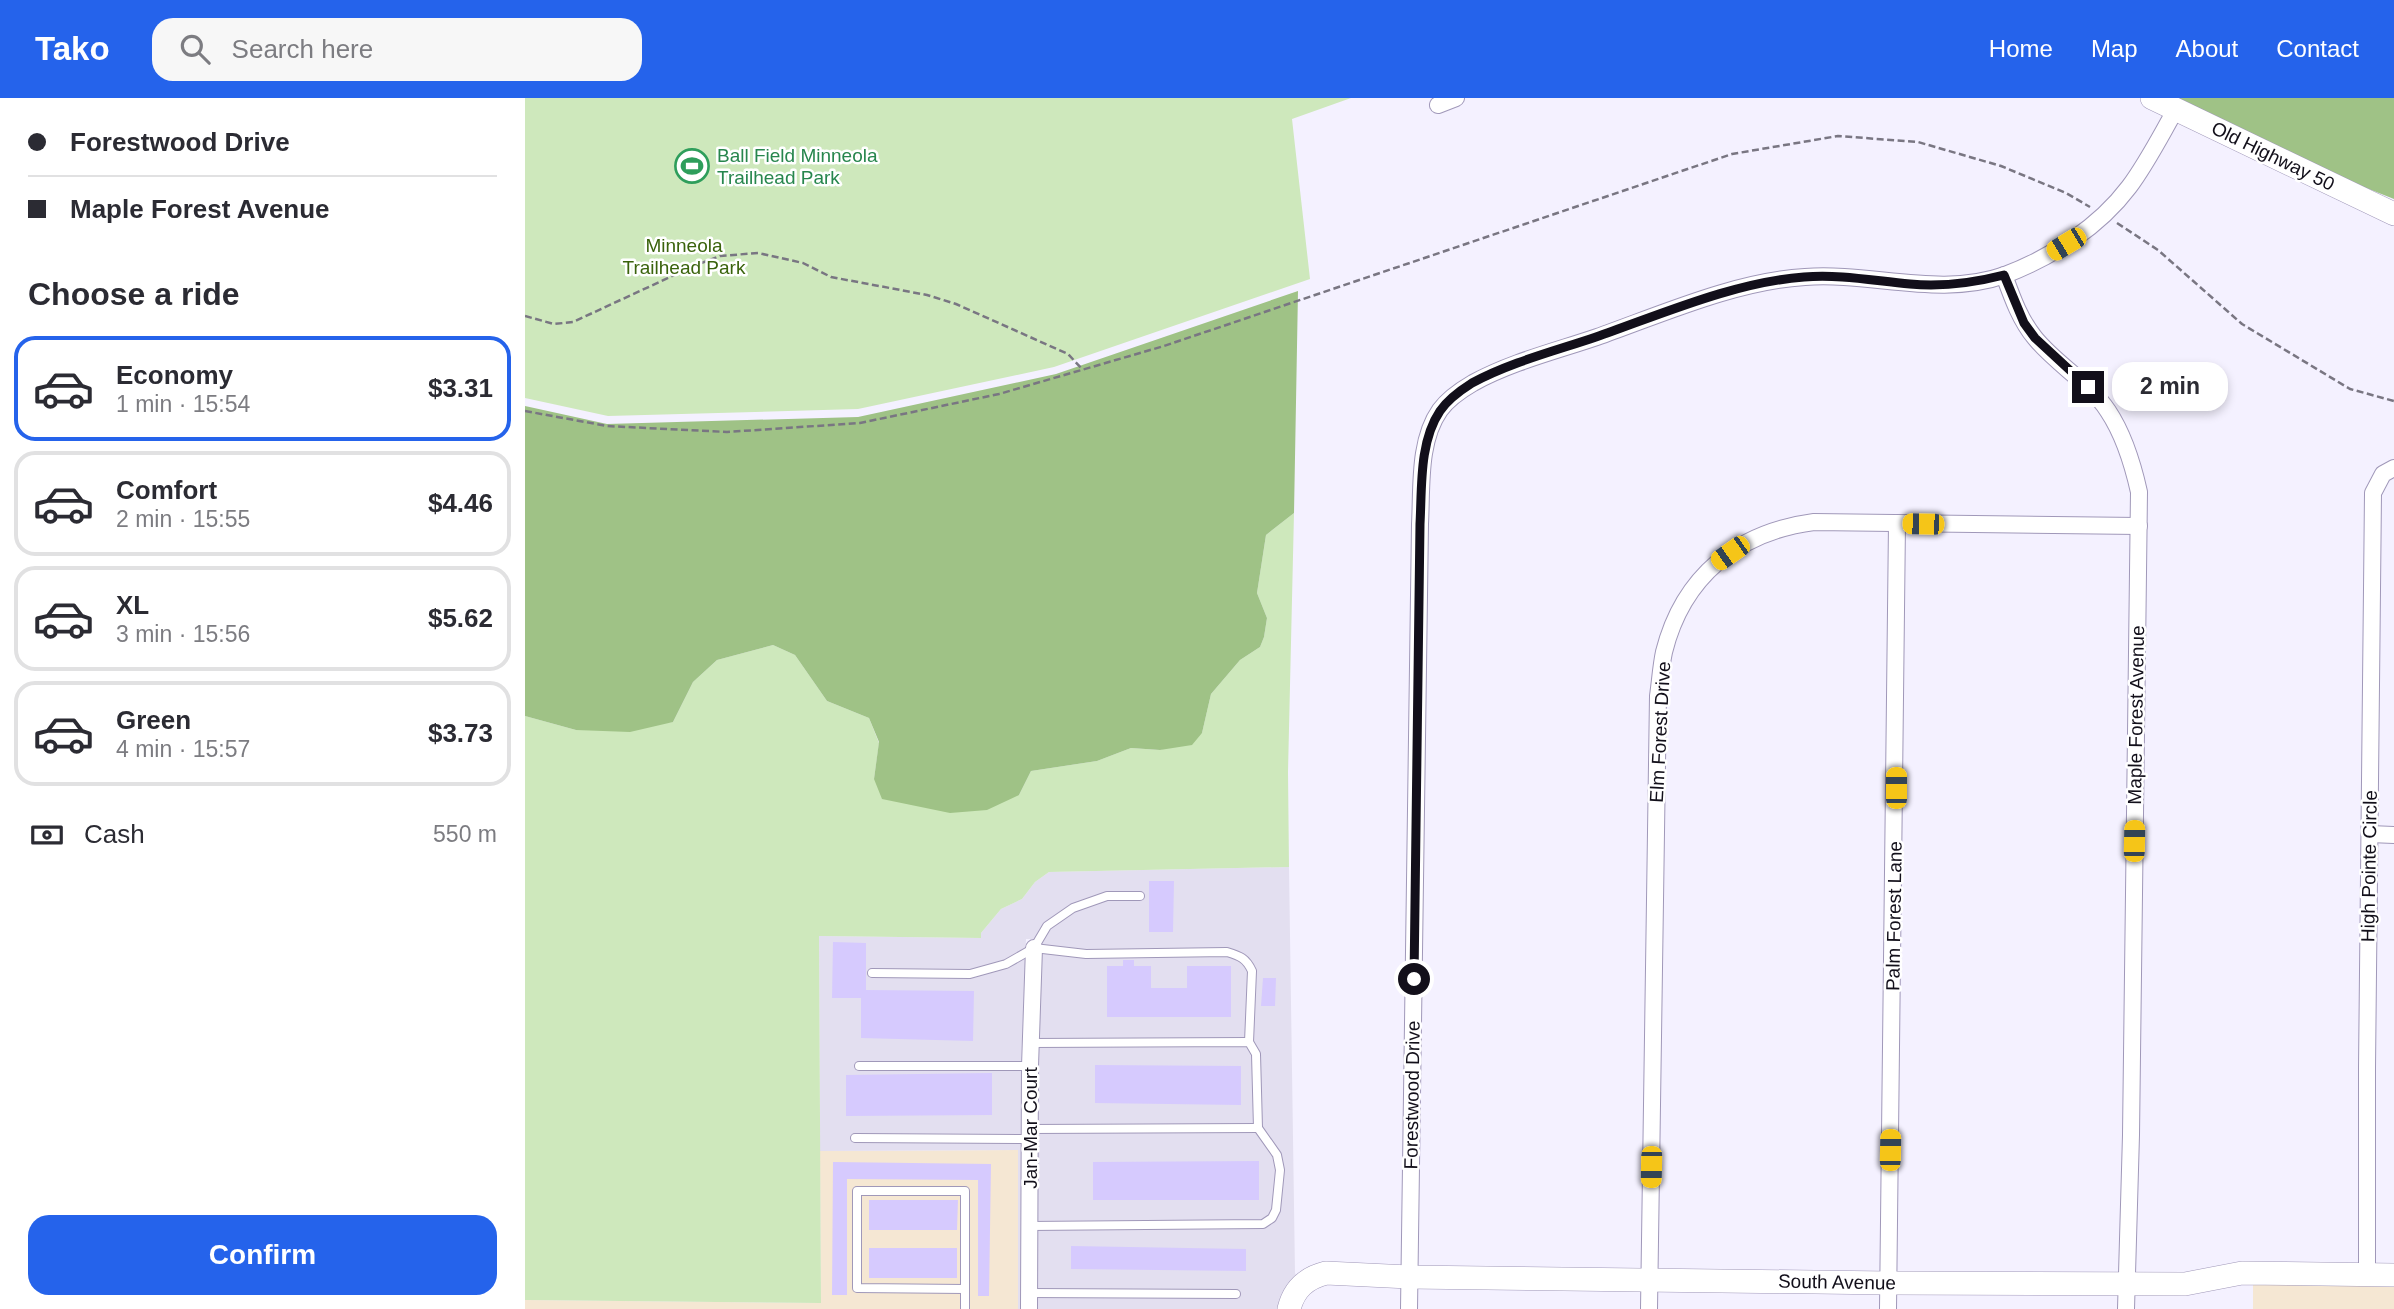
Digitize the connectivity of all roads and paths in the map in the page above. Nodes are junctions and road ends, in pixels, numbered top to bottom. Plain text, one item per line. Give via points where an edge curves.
1 (1456, 98) edge
2 (2152, 98) edge
3 (1438, 105) dead end
4 (2176, 109) junction
5 (2394, 214) edge
6 (2103, 215) junction
7 (2004, 275) junction
8 (525, 316) edge
9 (1083, 370) junction
10 (2394, 401) edge
11 (525, 411) edge
12 (2394, 468) edge
13 (1897, 523) junction
14 (2139, 526) junction
15 (2370, 834) junction
16 (2394, 835) edge
17 (1140, 896) dead end
18 (1034, 948) junction
19 (872, 973) dead end
20 (1249, 1042) junction
21 (1031, 1043) junction
22 (859, 1066) dead end
23 (1030, 1066) junction
24 (1258, 1128) junction
25 (1029, 1134) junction
26 (855, 1138) dead end
27 (1029, 1226) junction
28 (2367, 1274) junction
29 (2394, 1275) edge
30 (1409, 1277) junction
31 (1650, 1278) junction
32 (1889, 1283) junction
33 (2127, 1284) junction
34 (965, 1289) junction
35 (1236, 1294) dead end
36 (1029, 1301) edge
37 (1290, 1305) edge
38 (965, 1309) edge
39 (1409, 1309) edge
40 (1649, 1309) edge
41 (1888, 1309) edge
42 (2126, 1309) edge

1 - 3 street
2 - 4 street, Old Highway 50
4 - 5 street, Old Highway 50
4 - 6 street, Forestwood Drive via 2130,186
6 - 7 street, Forestwood Drive via 2043,258
6 - 9 path via 2066,193 2001,166 1918,142 1838,136 1732,153
6 - 10 path via 2158,250 2242,324 2350,389
7 - 14 street, Maple Forest Avenue via 2035,338 2088,387 2120,432 2139,492
7 - 30 street, Forestwood Drive via 1951,285 1839,277 1779,279 1685,306 1505,369 1457,394 1433,422 1423,466 1420,524
8 - 9 path via 554,324 573,321 720,256 758,253 803,263 831,277 956,304 1068,354
9 - 11 path via 999,394 860,423 727,432 607,426
12 - 15 street, High Pointe Circle via 2383,474 2373,493
13 - 14 street, Elm Forest Drive
13 - 31 street, Elm Forest Drive via 1814,522 1764,533 1718,561 1684,601 1672,625 1658,696
13 - 32 street, Palm Forest Lane
14 - 33 street, Maple Forest Avenue
15 - 16 street
15 - 28 street, High Pointe Circle
17 - 18 lane via 1107,896 1073,908 1047,926
18 - 19 lane via 1006,964 971,974
18 - 20 lane via 1086,954 1240,956 1252,971
18 - 21 street, Jan-Mar Court
20 - 21 lane
20 - 24 lane via 1257,1054
21 - 23 street, Jan-Mar Court
22 - 23 lane
23 - 25 street, Jan-Mar Court
24 - 25 lane
24 - 27 lane via 1277,1155 1280,1170 1276,1210 1263,1224
25 - 26 lane
25 - 27 street, Jan-Mar Court
27 - 36 street, Jan-Mar Court
28 - 29 street, South Avenue
28 - 33 street, South Avenue via 2242,1273 2185,1284
30 - 31 street, South Avenue
30 - 37 street, South Avenue via 1326,1273 1303,1282
30 - 39 street, Forestwood Drive
31 - 32 street, South Avenue
31 - 40 street, Elm Forest Drive
32 - 33 street, South Avenue
32 - 41 street, Palm Forest Lane
33 - 42 street, Maple Forest Avenue
34 - 34 lane via 857,1288 857,1191 965,1191
34 - 38 lane
35 - 36 lane

